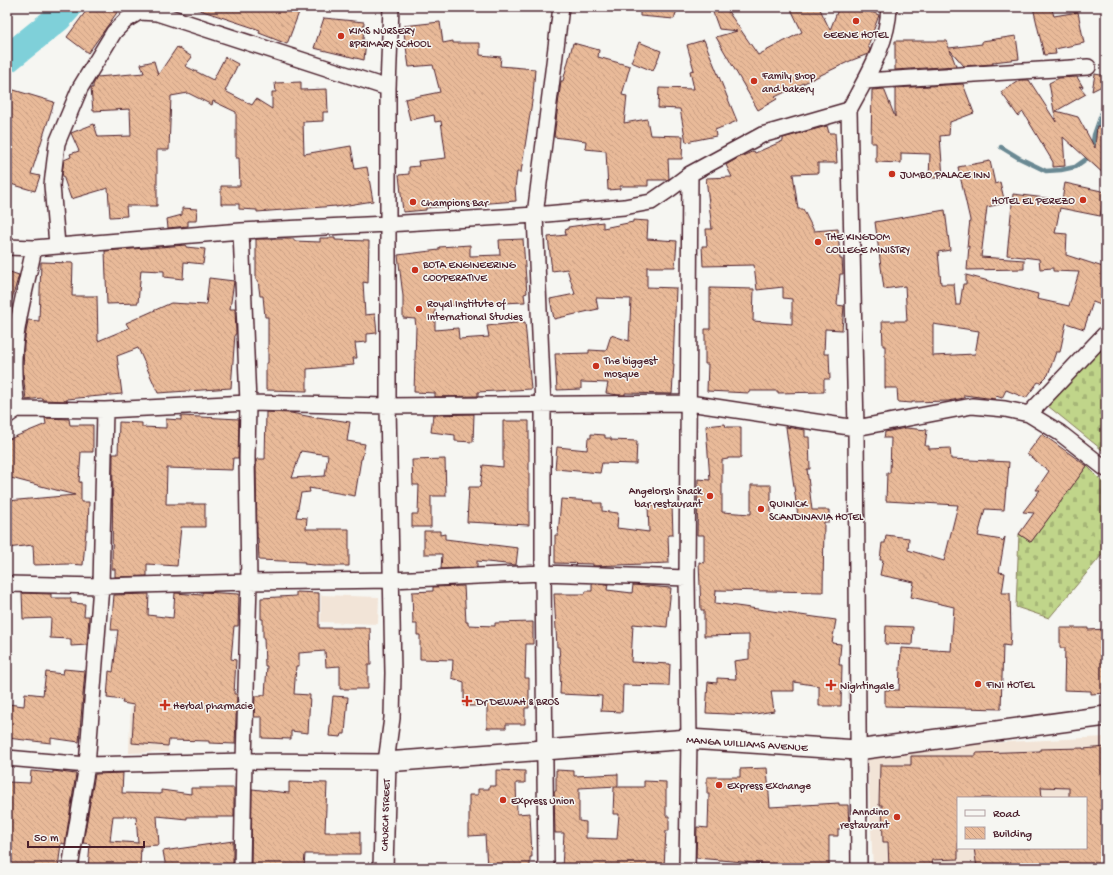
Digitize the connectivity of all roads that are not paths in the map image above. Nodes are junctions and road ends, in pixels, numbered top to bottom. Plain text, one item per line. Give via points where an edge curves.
1 (390, 7) edge
2 (561, 7) edge
3 (889, 7) edge
4 (1088, 67) dead end
5 (865, 81) junction
6 (388, 88) junction
7 (849, 110) junction
8 (690, 174) junction
9 (534, 215) junction
10 (387, 224) junction
11 (241, 231) junction
12 (57, 245) junction
13 (7, 247) edge
14 (34, 248) junction
15 (1106, 333) edge
16 (248, 403) junction
17 (689, 403) junction
18 (543, 404) junction
19 (388, 406) junction
20 (105, 410) junction
21 (12, 413) edge
22 (1029, 414) junction
23 (856, 428) junction
24 (1106, 469) edge
25 (543, 572) junction
26 (687, 578) junction
27 (391, 580) junction
28 (249, 582) junction
29 (7, 584) edge
30 (101, 586) junction
31 (1106, 716) edge
32 (689, 739) junction
33 (545, 750) junction
34 (858, 750) junction
35 (7, 758) edge
36 (244, 761) junction
37 (386, 762) junction
38 (87, 765) junction
39 (70, 868) edge
40 (242, 868) edge
41 (383, 868) edge
42 (546, 868) edge
43 (687, 868) edge
44 (859, 868) edge

1 - 6 street
2 - 9 street
3 - 5 street via 880,49
4 - 5 street
5 - 7 street
6 - 10 street
6 - 12 street via 158,13 139,12 114,32 80,88 56,143 52,185
7 - 8 street via 762,135
7 - 23 street
8 - 9 street via 651,202
8 - 17 street
9 - 10 street
9 - 18 street
10 - 11 street
10 - 19 street
11 - 12 street
11 - 16 street
12 - 14 street
13 - 14 street
14 - 21 street via 18,321
15 - 22 street
16 - 19 street
16 - 20 street
16 - 28 street
17 - 18 street
17 - 23 street
17 - 26 street
18 - 19 street
18 - 25 street
19 - 27 street
20 - 21 street
20 - 30 street
22 - 23 street via 972,406
22 - 24 street via 1060,433
23 - 34 street
25 - 26 street
25 - 27 street
25 - 33 street
26 - 32 street
27 - 28 street
27 - 37 street via 392,718
28 - 30 street
28 - 36 street
29 - 30 street
30 - 38 street
31 - 34 main road, MANGA WILLIAMS AVENUE
32 - 33 main road, MANGA WILLIAMS AVENUE
32 - 34 main road, MANGA WILLIAMS AVENUE
32 - 43 street
33 - 37 main road, MANGA WILLIAMS AVENUE
33 - 42 street
34 - 44 street
35 - 38 street
36 - 37 street
36 - 38 street
36 - 40 street
37 - 41 main road, CHURCH STREET
38 - 39 street

